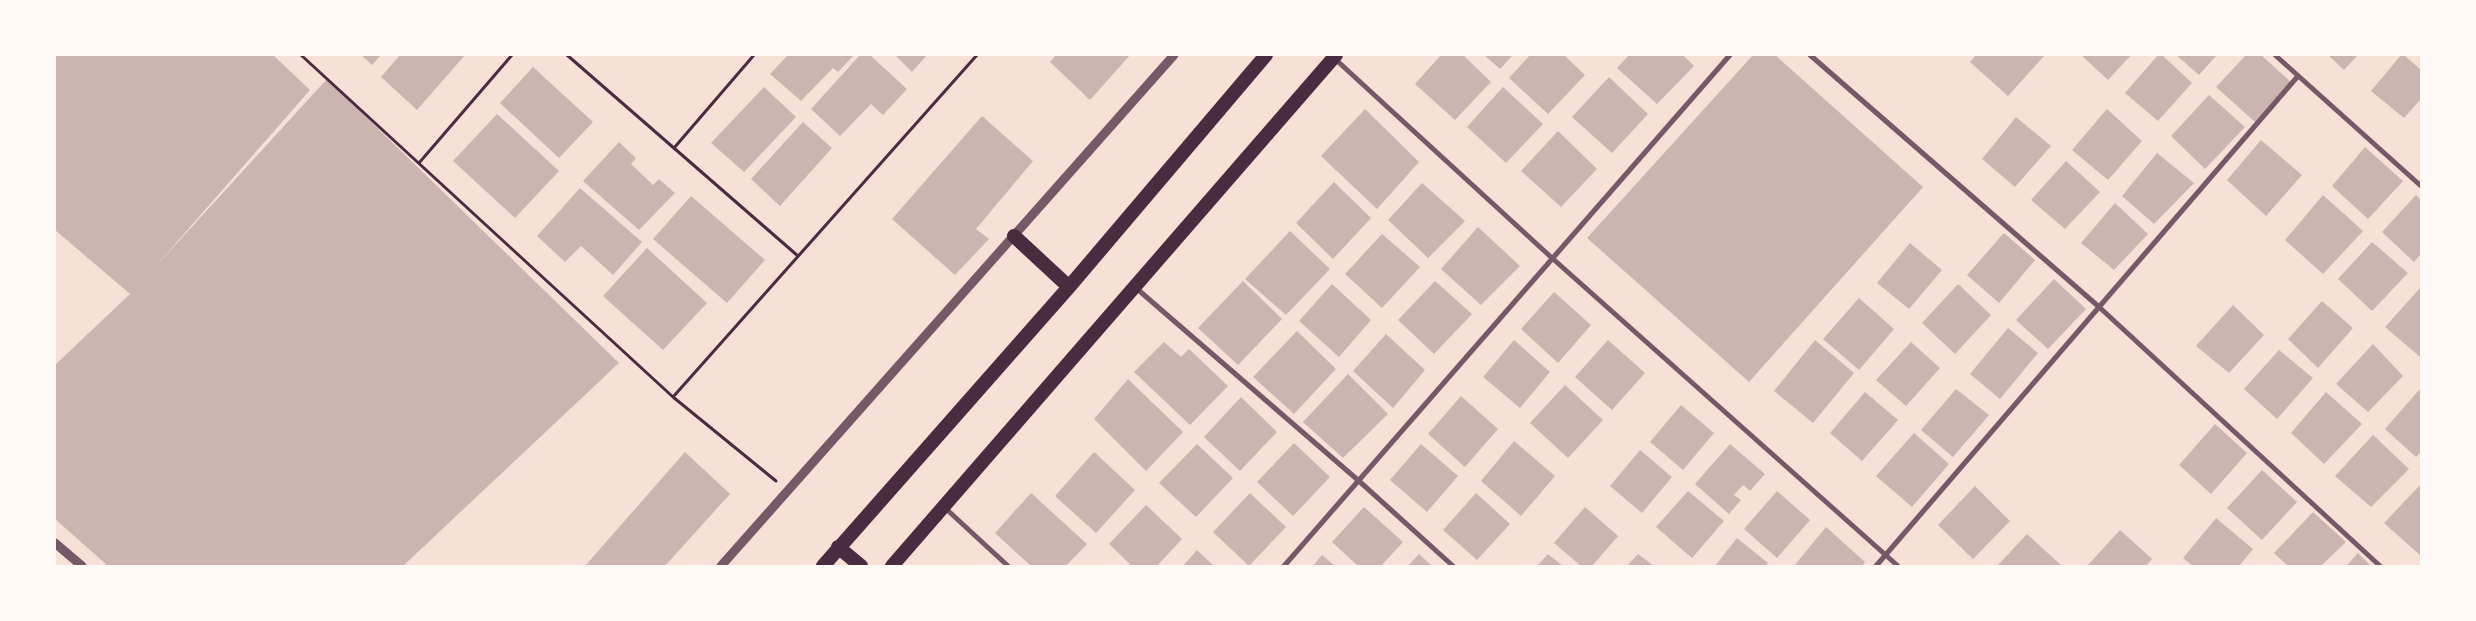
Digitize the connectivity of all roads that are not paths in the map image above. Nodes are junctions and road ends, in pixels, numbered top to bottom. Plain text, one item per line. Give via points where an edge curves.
1 (1174, 55) edge
2 (1266, 55) edge
3 (1730, 55) edge
4 (1810, 55) edge
5 (2275, 55) edge
6 (1335, 56) edge
7 (2298, 76) junction
8 (2421, 186) edge
9 (1014, 236) junction
10 (1552, 258) junction
11 (1134, 287) junction
12 (1069, 288) junction
13 (2098, 306) junction
14 (1359, 481) junction
15 (943, 507) junction
16 (55, 542) edge
17 (838, 547) junction
18 (1886, 555) junction
19 (82, 566) edge
20 (721, 566) edge
21 (823, 566) edge
22 (861, 566) edge
23 (892, 566) edge
24 (1008, 566) edge
25 (1284, 566) edge
26 (1453, 566) edge
27 (1876, 566) edge
28 (1898, 566) edge
29 (2380, 566) edge

1 - 9 street
2 - 12 highway
3 - 10 street
4 - 13 street
5 - 7 street
6 - 10 street
6 - 11 highway
7 - 8 street
7 - 13 street
9 - 12 highway
9 - 20 street
10 - 14 street
10 - 18 street
11 - 14 street
11 - 15 highway
12 - 17 highway
13 - 18 street
13 - 29 street
14 - 25 street
14 - 26 street
15 - 23 highway
15 - 24 street
16 - 19 street
17 - 21 highway
17 - 22 highway
18 - 27 street
18 - 28 street

